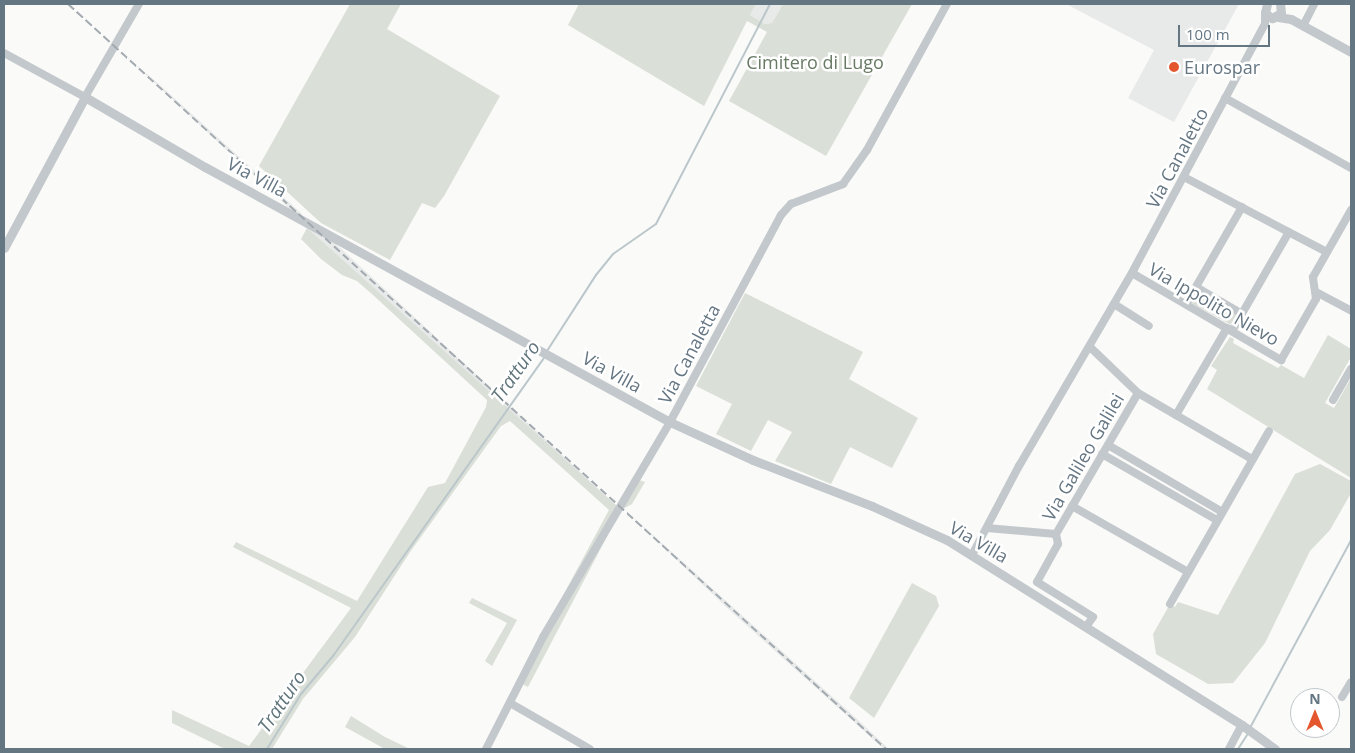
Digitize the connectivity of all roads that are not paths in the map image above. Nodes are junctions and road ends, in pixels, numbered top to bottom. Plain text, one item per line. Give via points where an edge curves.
1 (139, 4) edge
2 (947, 4) edge
3 (1314, 4) edge
4 (1281, 6) edge
5 (1264, 8) edge
6 (1276, 18) junction
7 (1291, 19) junction
8 (1265, 24) junction
9 (1303, 26) junction
10 (1351, 52) edge
11 (4, 53) edge
12 (85, 97) junction
13 (1225, 98) junction
14 (1351, 168) edge
15 (1184, 177) junction
16 (1242, 207) junction
17 (1351, 210) edge
18 (1289, 232) junction
19 (4, 248) edge
20 (1327, 252) junction
21 (1132, 273) junction
22 (1196, 287) junction
23 (1316, 292) junction
24 (1114, 304) junction
25 (1186, 304) junction
26 (1351, 311) edge
27 (1242, 314) junction
28 (1149, 326) dead end
29 (1230, 330) junction
30 (1090, 347) junction
31 (1351, 369) edge
32 (1138, 393) junction
33 (1332, 400) dead end
34 (1176, 415) junction
35 (670, 422) junction
36 (1269, 431) dead end
37 (1108, 445) junction
38 (1102, 454) junction
39 (1252, 459) junction
40 (1072, 506) junction
41 (1222, 512) junction
42 (1217, 520) junction
43 (987, 528) junction
44 (1056, 534) junction
45 (972, 555) junction
46 (1188, 572) junction
47 (1170, 604) dead end
48 (1086, 627) junction
49 (1351, 682) edge
50 (1342, 697) dead end
51 (510, 703) junction
52 (1242, 725) junction
53 (486, 749) edge
54 (590, 749) edge
55 (1229, 749) edge
56 (1275, 749) edge

1 - 12 street
2 - 35 street, Via Canaletta via 867,150 843,184 791,204 769,236
3 - 9 street
4 - 6 street
4 - 7 street
5 - 6 street
5 - 8 street, Via Canaletto
6 - 7 street
6 - 8 street
7 - 9 street
8 - 13 street, Via Canaletto
9 - 10 street
11 - 12 street
12 - 19 street
12 - 35 street, Via Villa via 205,167
13 - 14 street
13 - 15 street, Via Canaletto
15 - 16 street
15 - 21 street, Via Canaletto
16 - 18 street
16 - 22 street
17 - 20 street
18 - 20 street
18 - 27 street
20 - 23 street via 1313,278
21 - 24 street, Via Canaletto
21 - 25 street, Via Ippolito Nievo
22 - 25 street
22 - 27 street
23 - 26 street
23 - 29 street, Via Ippolito Nievo via 1316,299 1281,360
24 - 28 street
24 - 30 street, Via Canaletto
25 - 29 street, Via Ippolito Nievo
27 - 29 street
29 - 34 street
30 - 32 street, Via Galileo Galilei
30 - 43 street, Via Canaletto via 1019,466
31 - 33 street
32 - 34 street
32 - 37 street, Via Galileo Galilei
34 - 39 street
35 - 45 street, Via Villa via 753,460 872,506
35 - 51 street, Via Canaletta via 543,637
36 - 39 street
37 - 38 street, Via Galileo Galilei
37 - 41 street
38 - 40 street, Via Galileo Galilei
38 - 42 street
39 - 41 street
40 - 44 street, Via Galileo Galilei
40 - 46 street
41 - 42 street
42 - 46 street
43 - 44 street, Via Galileo Galilei
43 - 45 street, Via Canaletto
44 - 48 street via 1058,544 1037,582 1093,617
45 - 48 street, Via Villa
46 - 47 street
48 - 52 street, Via Villa
49 - 50 street
51 - 53 street, Via Canaletta
51 - 54 street
52 - 55 street
52 - 56 street, Via Villa

